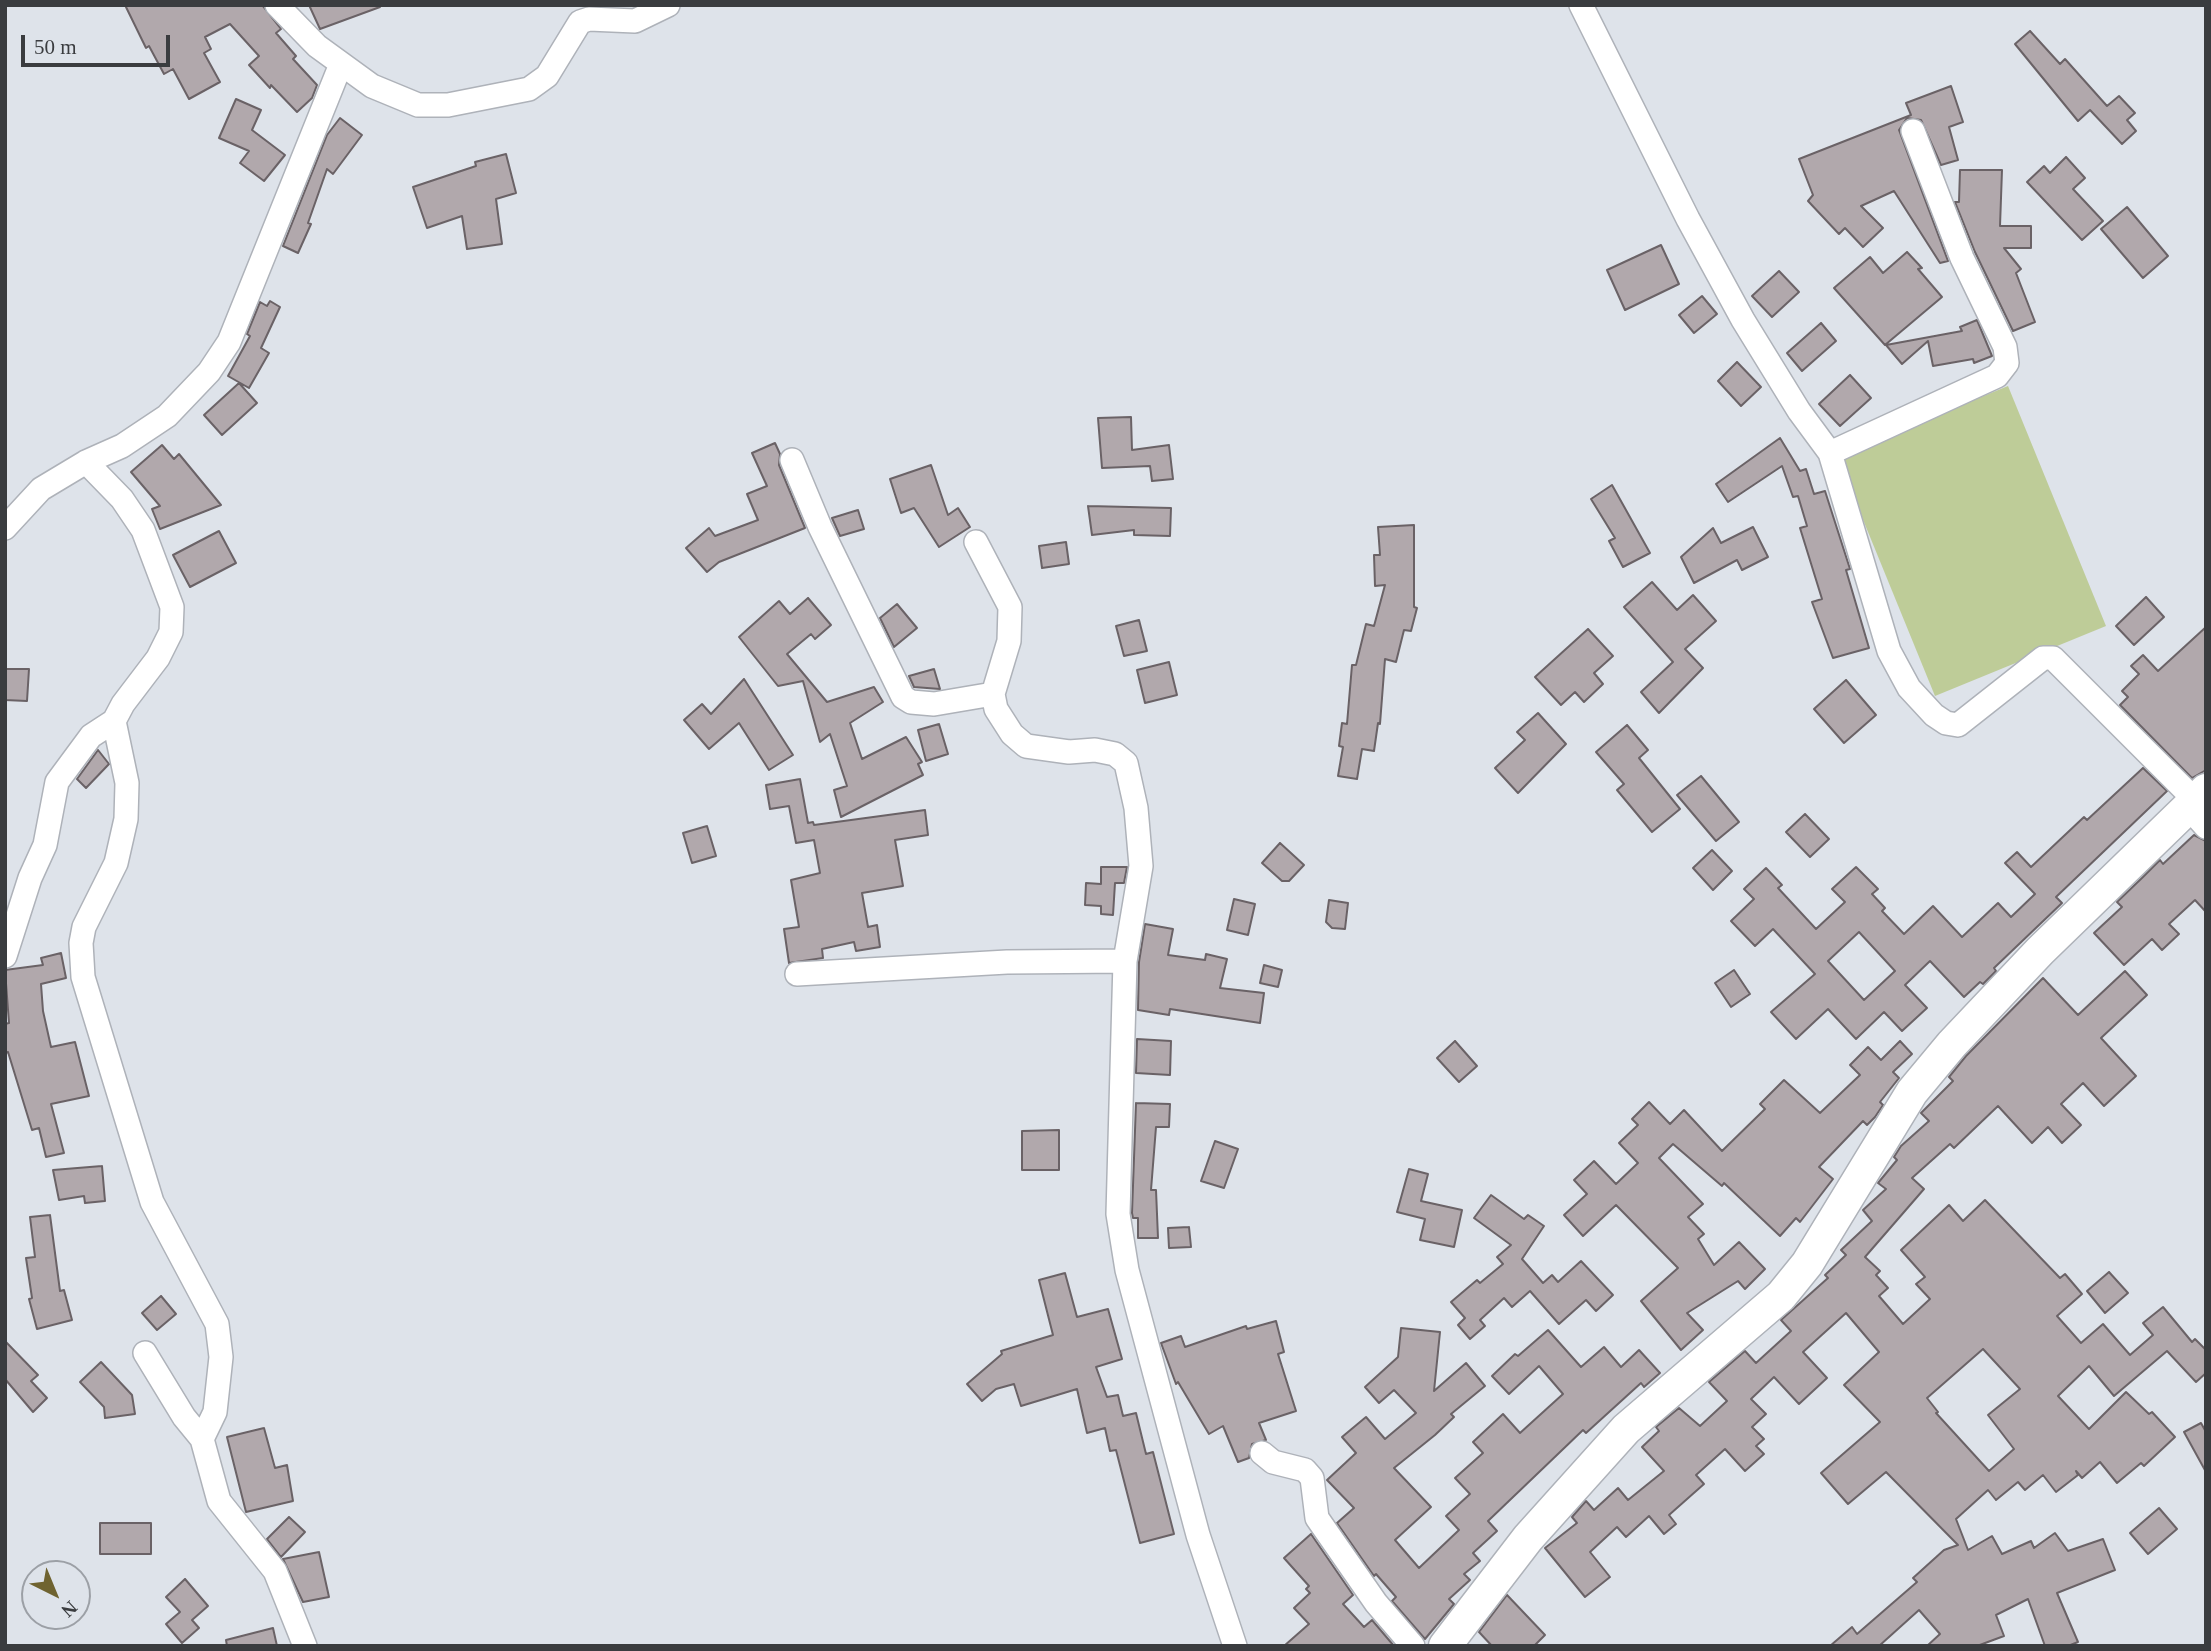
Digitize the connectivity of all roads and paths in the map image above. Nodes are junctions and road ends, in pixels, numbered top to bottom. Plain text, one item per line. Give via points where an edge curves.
1 (277, 5) edge
2 (668, 5) edge
3 (1581, 5) edge
4 (341, 64) junction
5 (1913, 131) dead end
6 (1830, 453) junction
7 (792, 460) dead end
8 (86, 462) junction
9 (5, 527) edge
10 (976, 542) dead end
11 (993, 694) junction
12 (114, 721) junction
13 (2199, 806) edge
14 (5, 956) edge
15 (1125, 961) junction
16 (797, 974) dead end
17 (145, 1353) dead end
18 (202, 1439) junction
19 (1262, 1453) dead end
20 (1457, 1641) edge
21 (305, 1646) edge
22 (1235, 1646) edge
23 (1413, 1646) edge

1 - 4 street
2 - 4 street via 635,21 580,22 547,76 529,89 448,105 418,105 372,86
3 - 6 street via 1743,320
4 - 8 street via 229,342 209,372 167,415 122,446
5 - 6 street via 1962,258 2005,347 2007,363 1997,376
6 - 13 street via 1889,651 1909,688 1934,715 1958,725 2043,658 2053,658
7 - 11 street via 903,697 934,704
8 - 9 street via 41,489
8 - 12 street via 122,499 143,530 172,607 171,632 159,658
10 - 11 street via 1010,607 1009,641
11 - 15 street via 996,709 1026,746 1115,754 1126,763 1142,866
12 - 14 street via 91,736 57,782 45,845
12 - 18 street via 127,783 126,818 116,863 84,927 83,977 152,1202 217,1324 222,1357 215,1412
13 - 20 main road via 2040,951 1912,1092 1807,1264 1781,1296 1626,1429 1528,1538
15 - 16 street via 1007,962
15 - 22 street via 1118,1214 1127,1270 1198,1535
17 - 18 street
18 - 21 street via 219,1501 275,1571
19 - 23 street via 1273,1462 1305,1470 1312,1478 1317,1518 1376,1603

